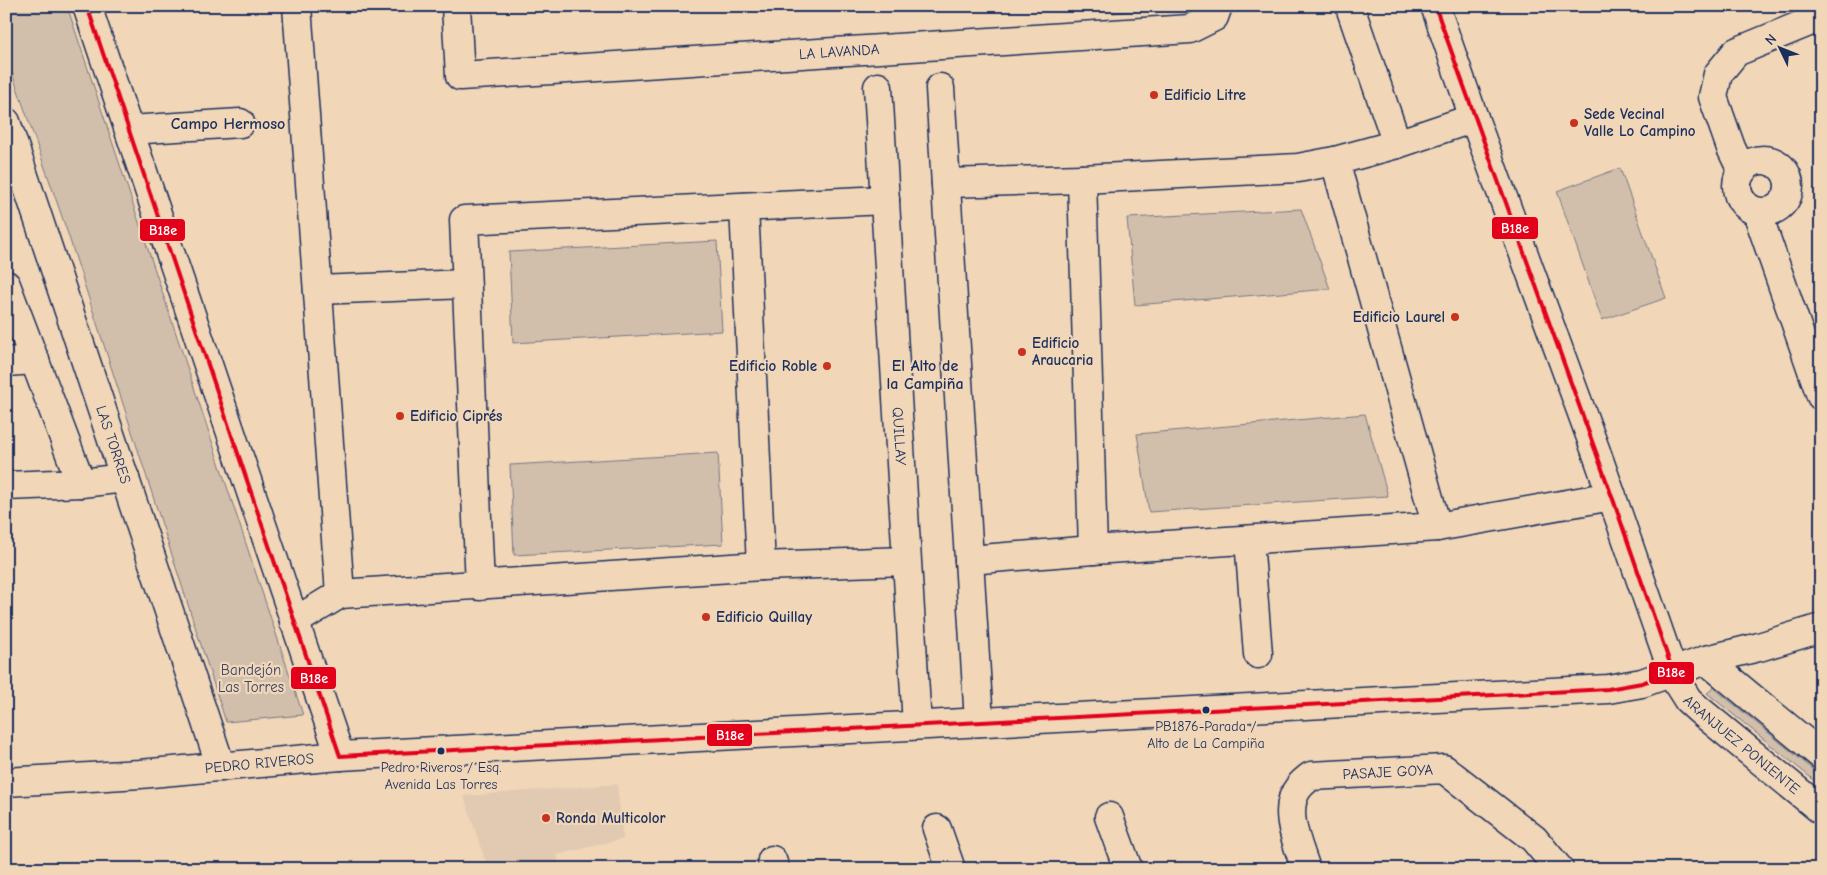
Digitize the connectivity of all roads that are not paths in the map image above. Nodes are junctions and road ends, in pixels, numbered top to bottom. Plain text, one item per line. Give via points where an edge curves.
1 (87, 6) edge
2 (297, 6) edge
3 (456, 6) edge
4 (1435, 6) edge
5 (1350, 10) dead end
6 (1216, 12) edge
7 (1821, 17) edge
8 (878, 87) dead end
9 (940, 88) dead end
10 (1474, 118) junction
11 (6, 122) edge
12 (240, 124) dead end
13 (128, 130) junction
14 (1396, 144) junction
15 (1335, 161) junction
16 (1742, 171) junction
17 (1082, 179) junction
18 (946, 183) junction
19 (885, 200) junction
20 (744, 207) junction
21 (1758, 212) junction
22 (466, 284) junction
23 (6, 285) edge
24 (318, 290) junction
25 (35, 360) junction
26 (6, 362) edge
27 (1821, 396) edge
28 (125, 478) junction
29 (81, 483) junction
30 (6, 486) edge
31 (1612, 496) junction
32 (1437, 527) junction
33 (1249, 540) junction
34 (1094, 550) junction
35 (970, 560) junction
36 (906, 561) junction
37 (761, 566) junction
38 (480, 586) junction
39 (340, 594) junction
40 (294, 622) junction
41 (1821, 628) edge
42 (1258, 654) dead end
43 (1706, 660) junction
44 (1672, 672) junction
45 (979, 722) junction
46 (917, 725) junction
47 (1821, 755) edge
48 (340, 756) junction
49 (222, 767) junction
50 (6, 782) edge
51 (1821, 810) edge
52 (1109, 817) dead end
53 (937, 829) dead end
54 (951, 869) edge
55 (1128, 869) edge
56 (1306, 869) edge
57 (1559, 869) edge

1 - 13 street
2 - 24 street
3 - 6 street, LA LAVANDA via 460,76 1190,29
4 - 10 street, ARANJUEZ PONIENTE
5 - 14 street
7 - 16 street via 1736,52 1718,74 1712,97
8 - 19 street, QUILLAY
9 - 18 street
10 - 14 street
10 - 31 street, ARANJUEZ PONIENTE
11 - 28 street, LAS TORRES
12 - 13 street
13 - 40 street
14 - 15 street
15 - 17 street via 1298,168
15 - 32 street
16 - 21 street via 1738,179 1739,196 1743,203
16 - 21 street via 1756,161 1764,160 1780,166 1789,181 1790,190 1782,205 1766,213
17 - 18 street
17 - 34 street
18 - 35 street
19 - 20 street
19 - 36 street, QUILLAY
20 - 22 street via 464,220
20 - 37 street
21 - 27 street
22 - 24 street
22 - 38 street
23 - 25 street
24 - 39 street
25 - 26 street
25 - 29 street
28 - 29 street
28 - 49 street, LAS TORRES
29 - 30 street
31 - 32 street
31 - 44 street, ARANJUEZ PONIENTE
32 - 33 street
33 - 34 street
33 - 42 street
34 - 35 street
35 - 45 street
36 - 37 street
36 - 46 street, QUILLAY
37 - 38 street
38 - 39 street
39 - 40 street
40 - 48 street
41 - 43 street, PEDRO RIVEROS
43 - 44 street, PEDRO RIVEROS
43 - 47 street
44 - 45 street, PEDRO RIVEROS via 1642,683 1608,689
44 - 51 street, ARANJUEZ PONIENTE via 1681,690 1700,710
45 - 46 street, PEDRO RIVEROS
46 - 48 street, PEDRO RIVEROS
48 - 49 street, PEDRO RIVEROS
49 - 50 street, PEDRO RIVEROS
52 - 55 street
53 - 54 street
56 - 57 street, PASAJE GOYA via 1292,828 1292,799 1311,776 1444,769 1534,839

